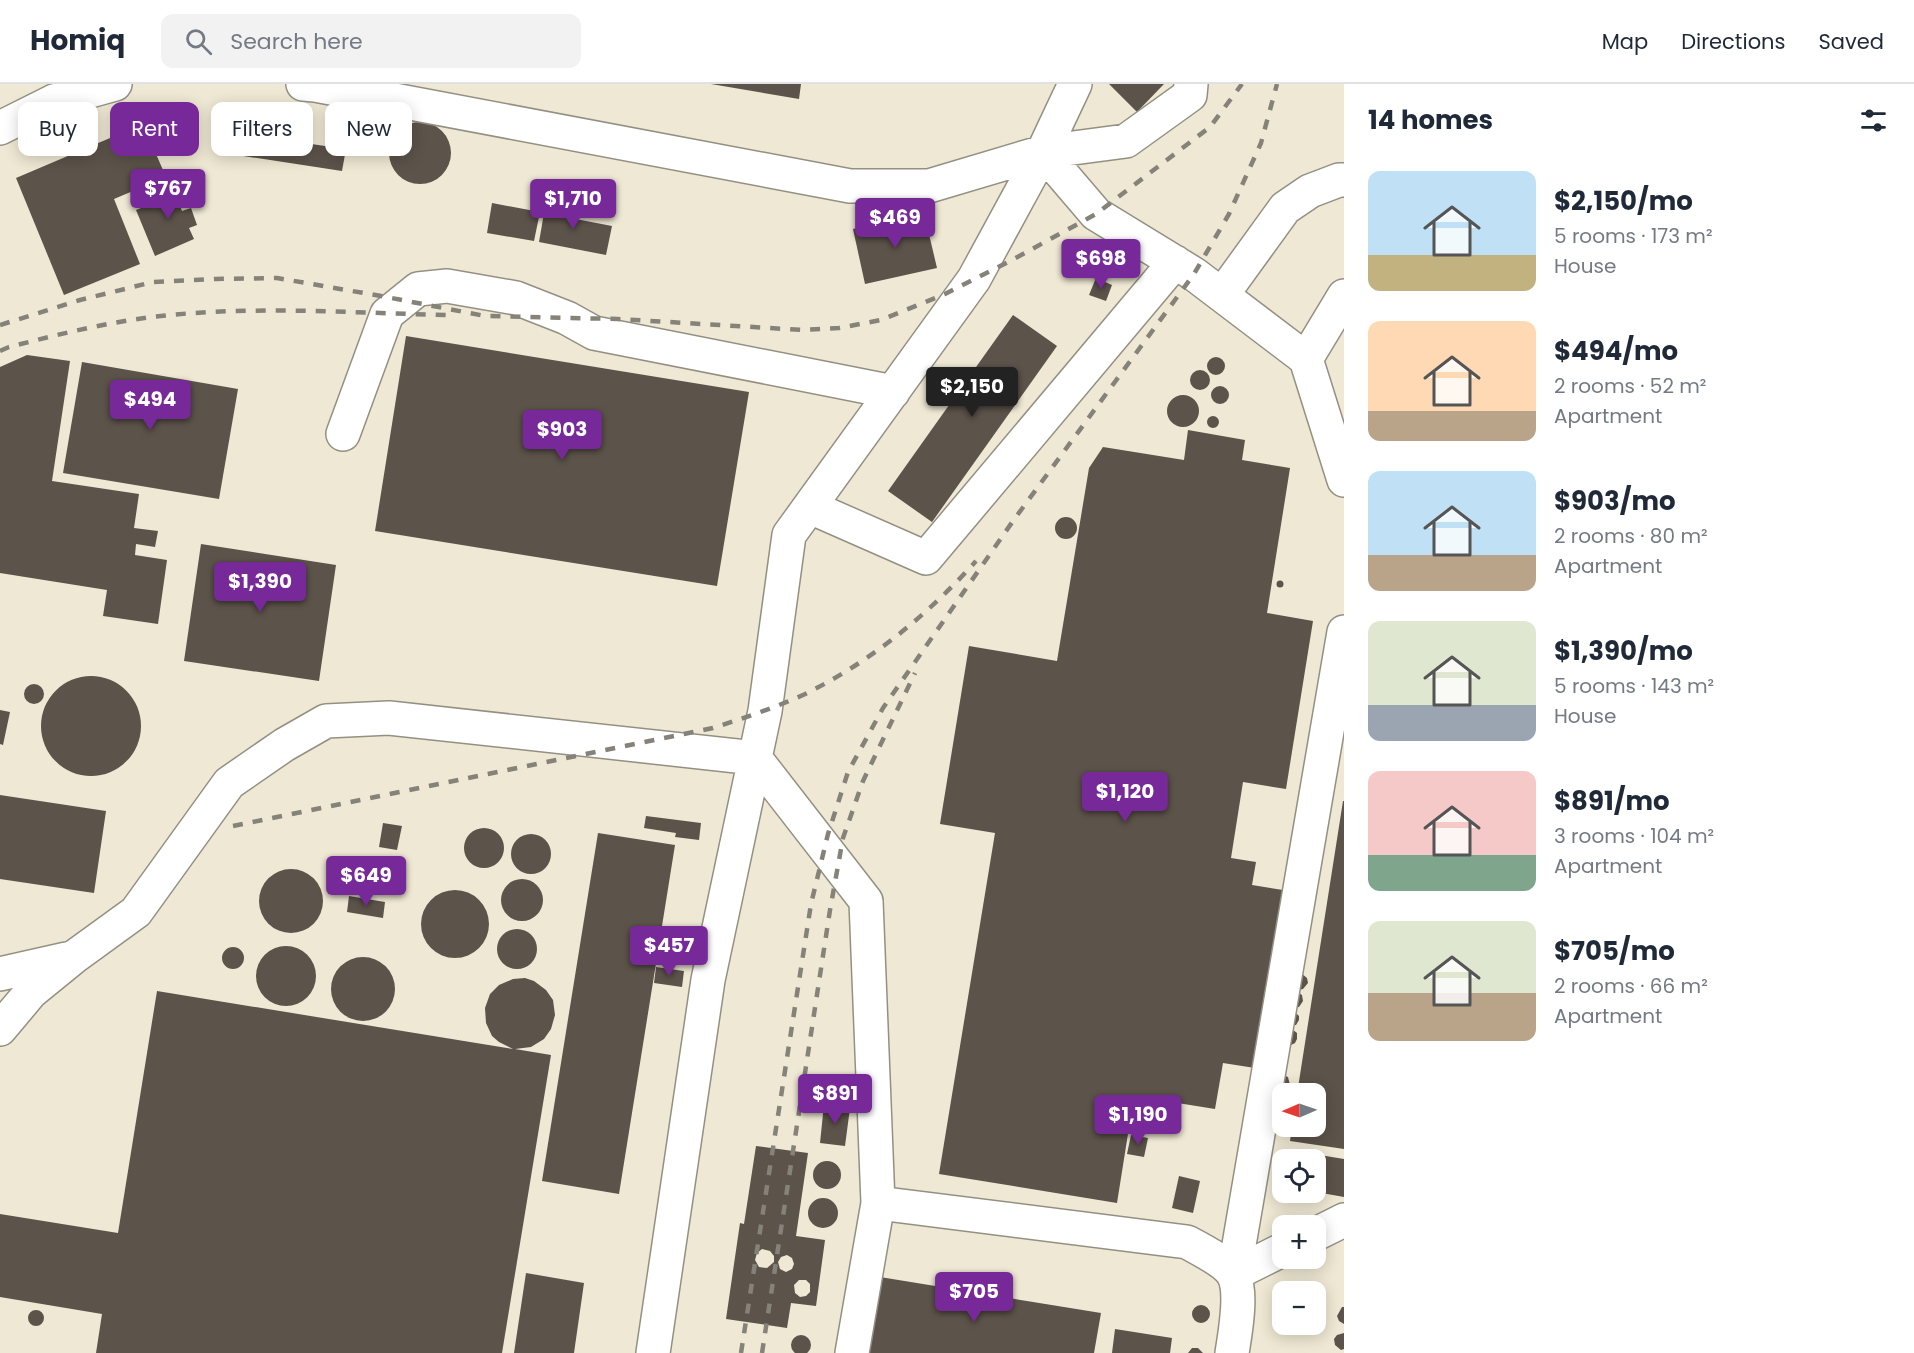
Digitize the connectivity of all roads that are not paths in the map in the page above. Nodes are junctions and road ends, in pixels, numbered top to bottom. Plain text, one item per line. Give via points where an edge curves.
1 (36, 84) edge
2 (115, 84) edge
3 (303, 84) edge
4 (1075, 84) edge
5 (1191, 84) edge
6 (10, 123) edge
7 (1042, 152) junction
8 (1344, 180) edge
9 (1175, 262) junction
10 (1222, 295) junction
11 (1344, 296) edge
12 (1306, 358) junction
13 (893, 392) junction
14 (343, 434) dead end
15 (1344, 480) edge
16 (810, 507) junction
17 (1344, 632) edge
18 (755, 758) junction
19 (74, 957) junction
20 (0, 974) edge
21 (0, 1029) edge
22 (878, 1203) junction
23 (1344, 1220) edge
24 (1326, 1229) edge
25 (1272, 1255) edge
26 (1234, 1274) junction
27 (653, 1353) edge
28 (852, 1353) edge
29 (1233, 1353) edge

1 - 6 lane
2 - 6 lane via 54,101
3 - 7 lane via 850,186 929,186
4 - 7 lane
5 - 7 lane via 1190,94 1126,141
7 - 9 lane via 1096,214
7 - 13 lane via 974,279
8 - 10 lane via 1310,191 1285,208
9 - 10 lane
9 - 16 lane via 926,558
10 - 12 lane
11 - 12 lane
12 - 15 lane
13 - 14 lane via 594,333 516,298 447,286 418,289 387,314
13 - 16 lane
16 - 18 lane via 789,535
17 - 26 lane
18 - 19 lane via 388,718 326,722 229,783 136,912
18 - 22 lane via 866,901
18 - 27 lane via 708,980
19 - 20 lane
19 - 21 lane via 31,992
22 - 26 lane via 1187,1242
22 - 28 lane
23 - 24 lane
25 - 26 lane
26 - 29 lane via 1239,1302

